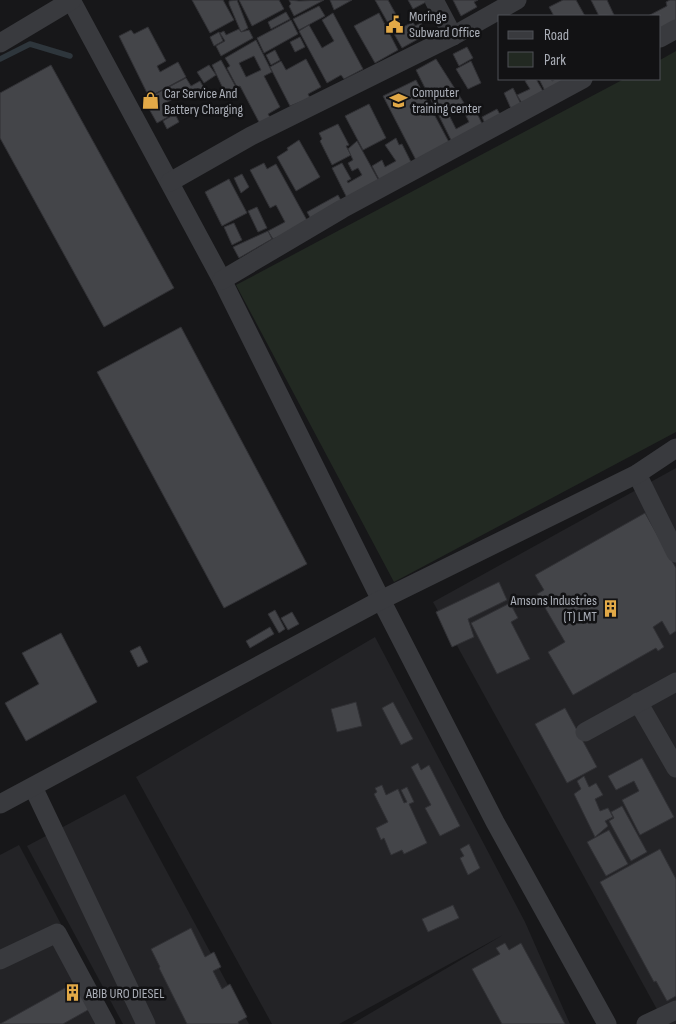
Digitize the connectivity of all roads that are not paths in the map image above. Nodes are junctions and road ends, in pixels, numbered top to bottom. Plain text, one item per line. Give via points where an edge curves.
1 (72, 0) edge
2 (434, 0) edge
3 (518, 0) edge
4 (676, 30) edge
5 (453, 36) junction
6 (661, 38) edge
7 (0, 43) edge
8 (581, 80) edge
9 (170, 182) junction
10 (222, 280) junction
11 (676, 448) edge
12 (636, 474) junction
13 (676, 553) edge
14 (381, 600) junction
15 (676, 682) edge
16 (638, 702) junction
17 (585, 732) dead end
18 (676, 768) edge
19 (33, 787) junction
20 (0, 804) edge
21 (0, 960) edge
22 (676, 1010) edge
23 (106, 1024) edge
24 (146, 1024) edge
25 (607, 1024) edge
26 (646, 1024) edge

1 - 7 street
1 - 9 street
2 - 5 street
3 - 5 street
4 - 6 street
5 - 9 street via 251,136
8 - 10 street via 342,209
9 - 10 street
10 - 14 street
11 - 12 street
12 - 13 street
12 - 14 street
14 - 19 street
14 - 25 street via 495,822
15 - 16 street
16 - 17 street
16 - 18 street
19 - 20 street
19 - 24 street
21 - 23 street via 57,933
22 - 26 street

